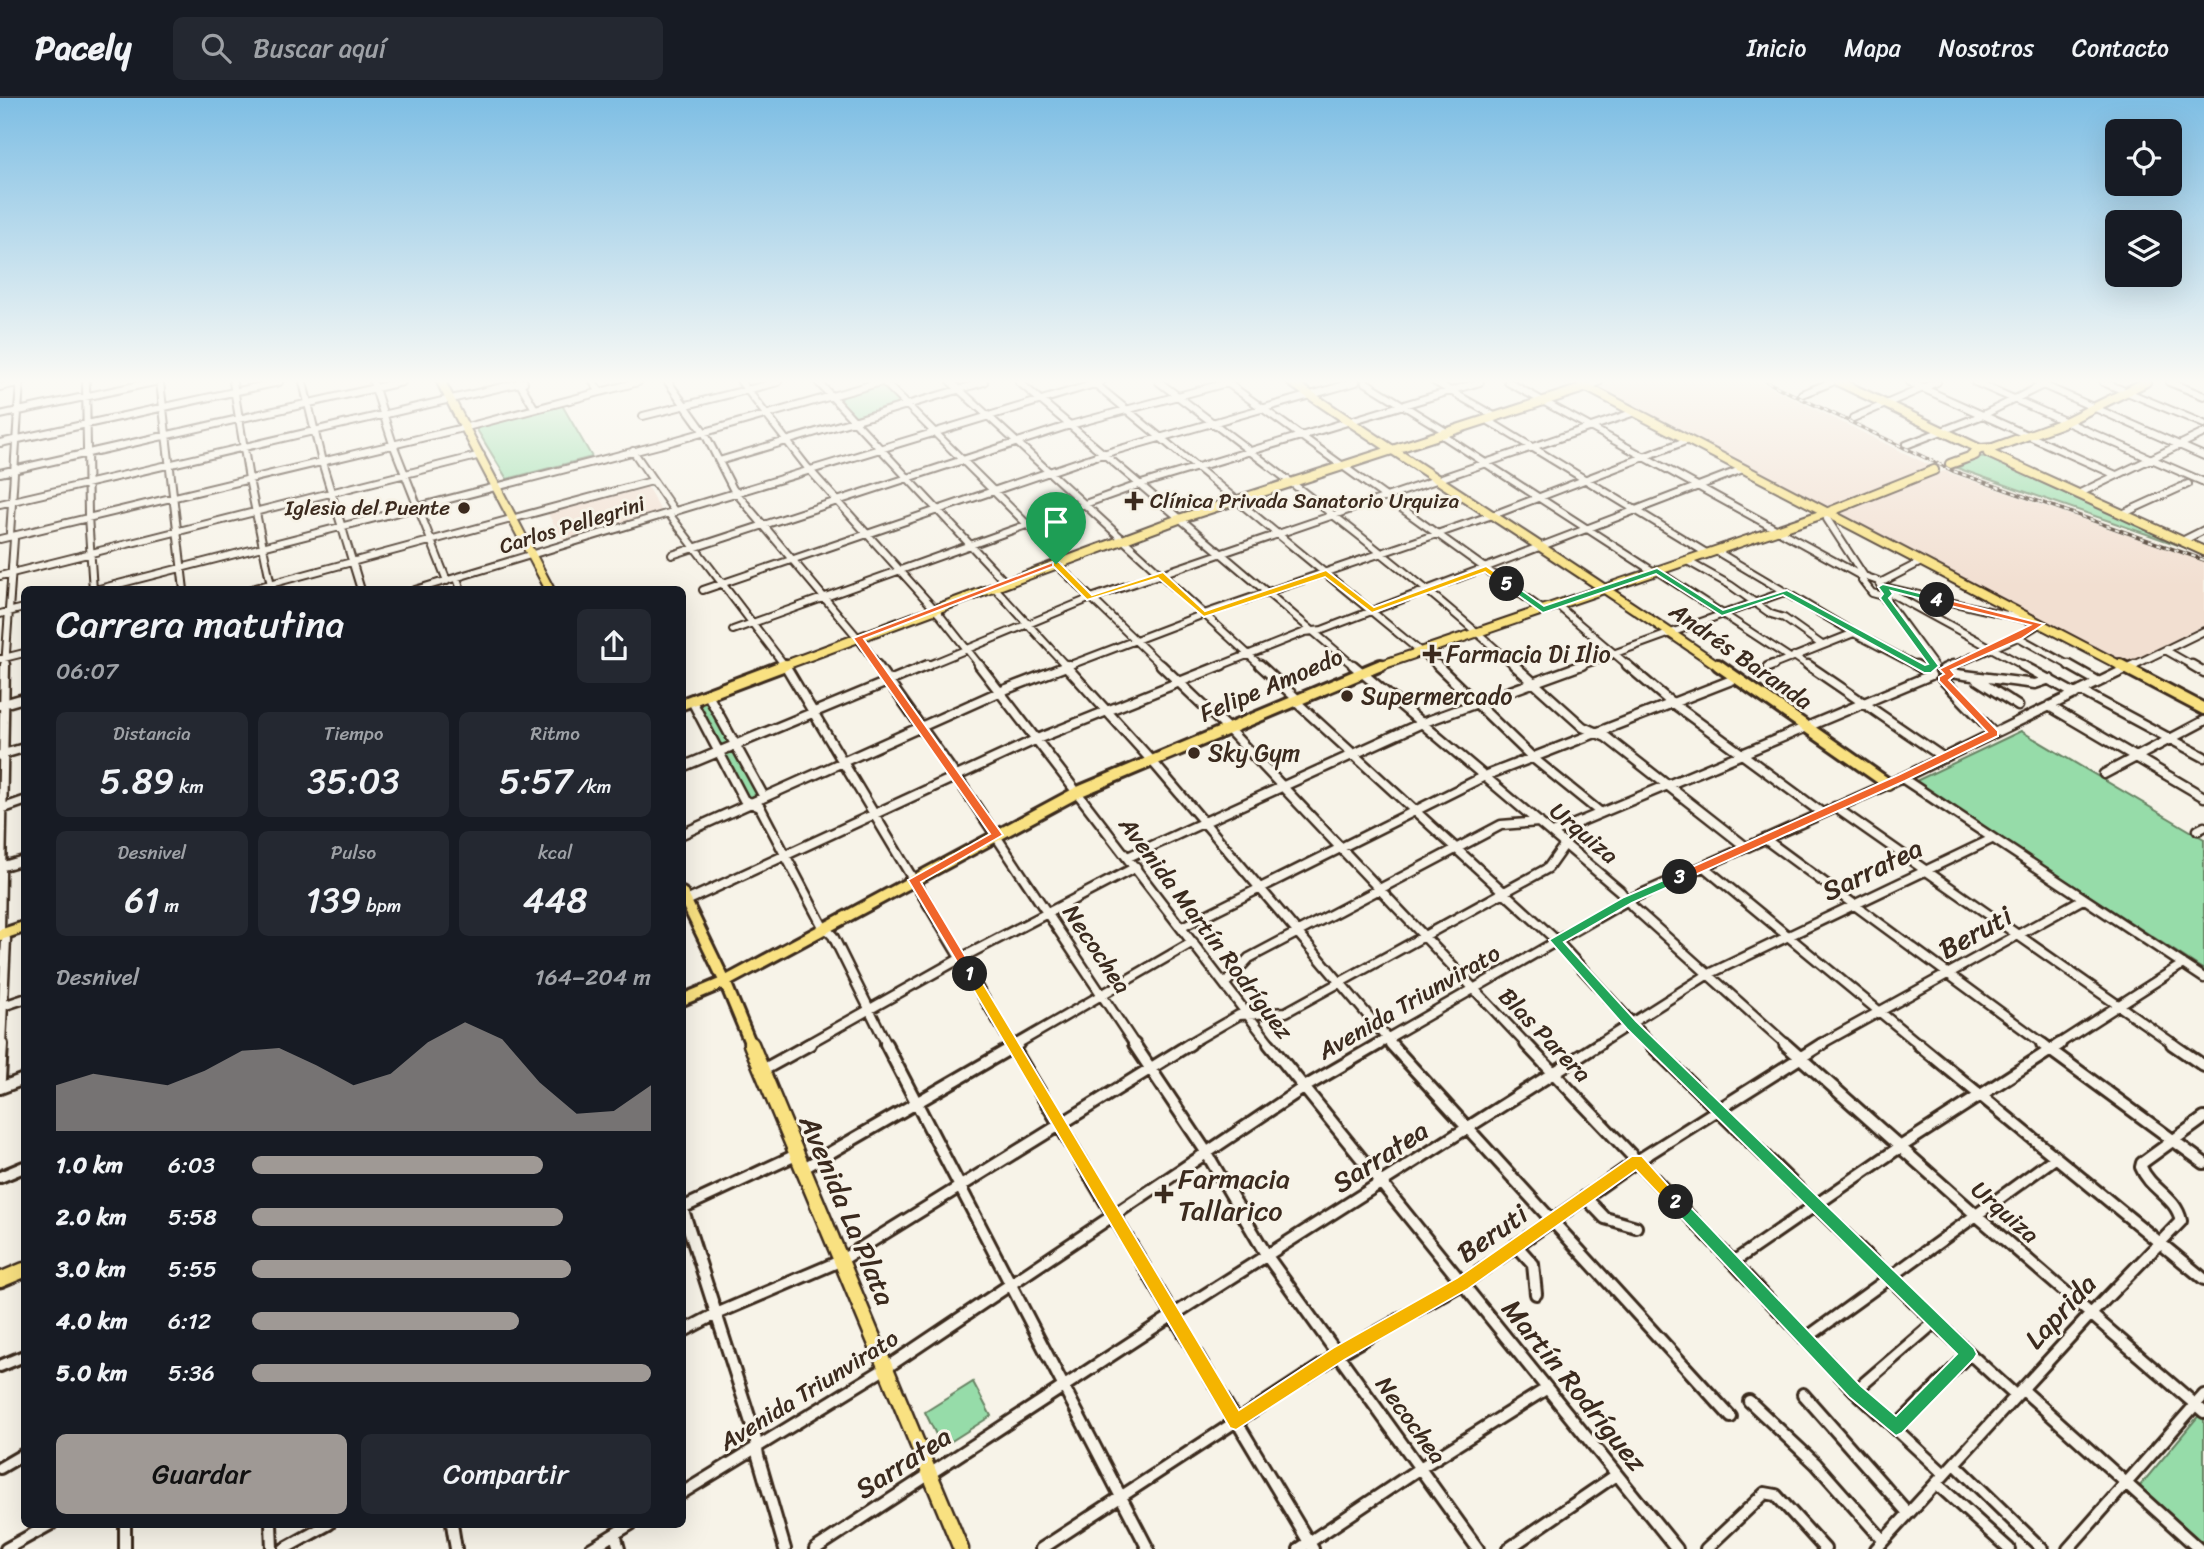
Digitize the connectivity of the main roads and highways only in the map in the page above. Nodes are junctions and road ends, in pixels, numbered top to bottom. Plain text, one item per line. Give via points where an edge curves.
1 (478, 450) edge
2 (1398, 450) edge
3 (1706, 450) edge
4 (1978, 450) edge
5 (1988, 450) edge
6 (1394, 451) junction
7 (1982, 452) junction
8 (1950, 464) dead end
9 (1934, 470) dead end
10 (1826, 513) junction
11 (2204, 551) edge
12 (548, 586) edge
13 (1607, 588) junction
14 (687, 703) edge
15 (2204, 709) edge
16 (1888, 784) road end
17 (686, 903) edge
18 (21, 928) edge
19 (1, 934) edge
20 (725, 982) junction
21 (686, 998) edge
22 (21, 1271) edge
23 (0, 1280) edge
24 (961, 1549) edge

1 - 12 main road
2 - 6 main road
3 - 10 main road
4 - 7 main road
5 - 7 main road
6 - 13 main road, Andrés Baranda
6 - 14 main road via 1180,519
7 - 8 main road
7 - 11 main road
9 - 10 main road, Felipe Amoedo
10 - 13 main road, Felipe Amoedo
10 - 15 main road
13 - 16 main road, Andrés Baranda
13 - 20 main road, Felipe Amoedo via 1361,672 1079,792
17 - 20 main road, Avenida La Plata
18 - 19 main road
20 - 21 main road, Felipe Amoedo
20 - 24 main road, Avenida La Plata
22 - 23 main road

